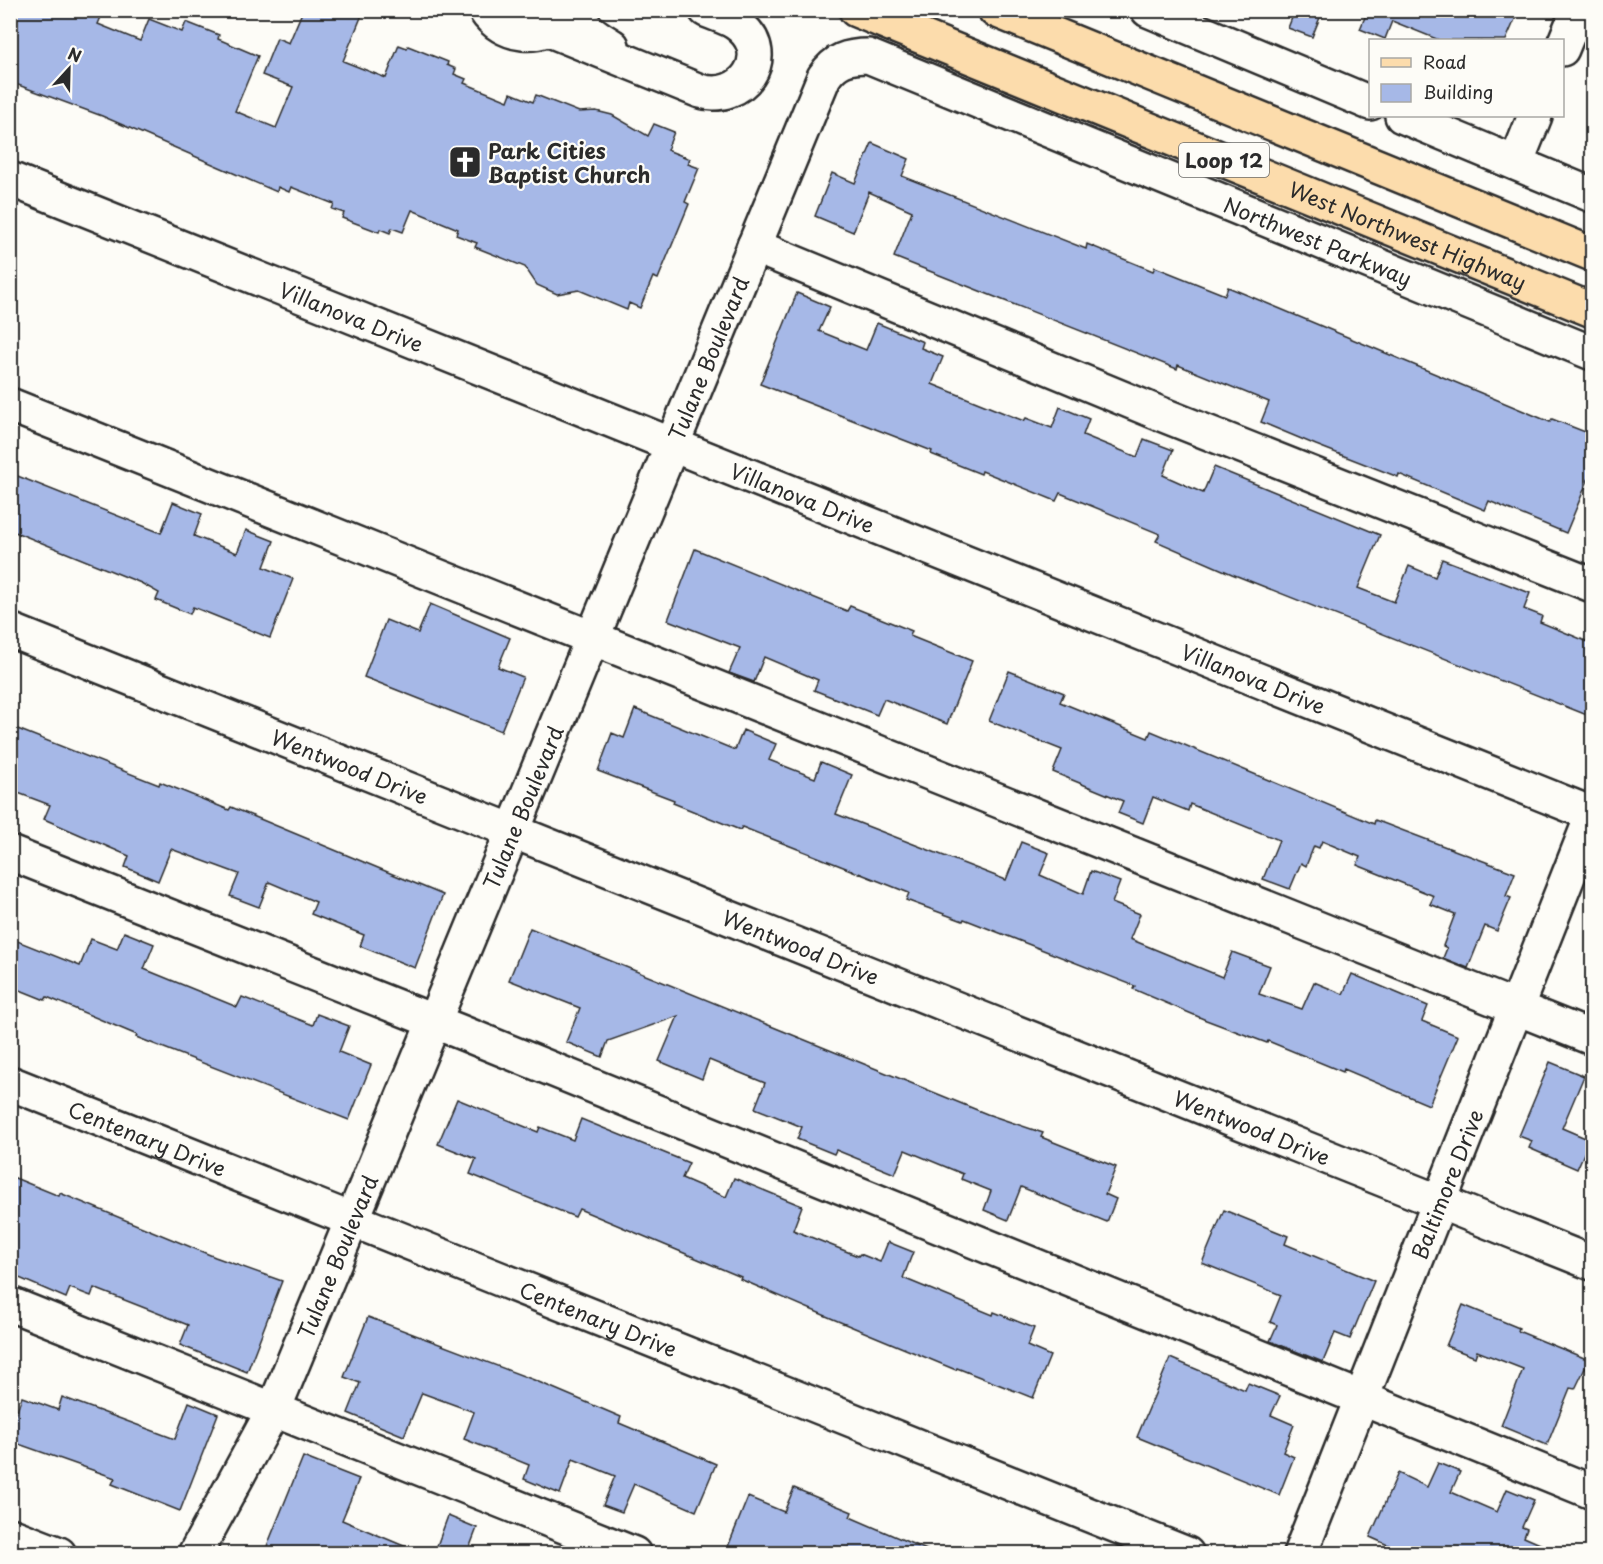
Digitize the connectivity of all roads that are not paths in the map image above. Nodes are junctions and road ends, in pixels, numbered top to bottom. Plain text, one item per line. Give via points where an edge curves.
1 (485, 10) edge
2 (577, 10) edge
3 (706, 10) edge
4 (856, 10) edge
5 (995, 10) edge
6 (1148, 10) edge
7 (1578, 10) edge
8 (557, 20) edge
9 (1564, 46) edge
10 (842, 59) joint
11 (665, 77) junction
12 (1369, 101) edge
13 (1404, 117) edge
14 (1535, 117) edge
15 (1516, 163) junction
16 (10, 179) edge
17 (1593, 195) edge
18 (754, 246) junction
19 (1593, 254) edge
20 (1593, 310) edge
21 (1593, 353) edge
22 (10, 405) edge
23 (672, 445) junction
24 (1593, 585) edge
25 (10, 630) edge
26 (592, 638) junction
27 (1593, 815) edge
28 (512, 831) junction
29 (10, 853) edge
30 (1518, 1008) junction
31 (433, 1022) junction
32 (1593, 1038) edge
33 (10, 1083) edge
34 (1441, 1203) junction
35 (352, 1219) junction
36 (1593, 1263) edge
37 (10, 1304) edge
38 (1364, 1400) junction
39 (273, 1409) junction
40 (1593, 1492) edge
41 (10, 1535) edge
42 (59, 1554) edge
43 (195, 1554) edge
44 (634, 1554) edge
45 (1186, 1554) edge
46 (1300, 1554) edge

1 - 8 street via 501,27 516,33 532,34
2 - 11 street via 577,16 592,34
3 - 11 street via 740,25 748,34 754,58 746,81 725,93 712,94
4 - 20 main road, West Northwest Highway / Loop 12
5 - 19 main road, Loop 12
6 - 12 street
7 - 9 street
8 - 11 street
10 - 18 street, Tulane Boulevard via 824,77
10 - 21 street, Northwest Parkway via 868,56
13 - 15 street
14 - 15 street
15 - 17 street
16 - 23 street, Villanova Drive
18 - 23 street, Tulane Boulevard
18 - 24 street via 1161,414
22 - 26 street
23 - 26 street, Tulane Boulevard
23 - 27 street, Villanova Drive
25 - 28 street, Wentwood Drive
26 - 28 street, Tulane Boulevard
26 - 30 street
27 - 30 street, Baltimore Drive
28 - 31 street, Tulane Boulevard
28 - 34 street, Wentwood Drive
29 - 31 street
30 - 32 street
30 - 34 street, Baltimore Drive
31 - 35 street, Tulane Boulevard
31 - 38 street
33 - 35 street, Centenary Drive
34 - 36 street, Wentwood Drive
34 - 38 street, Baltimore Drive
35 - 39 street, Tulane Boulevard
35 - 45 street, Centenary Drive
37 - 39 street
38 - 40 street
38 - 46 street, Baltimore Drive
39 - 43 street, Tulane Boulevard
39 - 44 street
41 - 42 street

